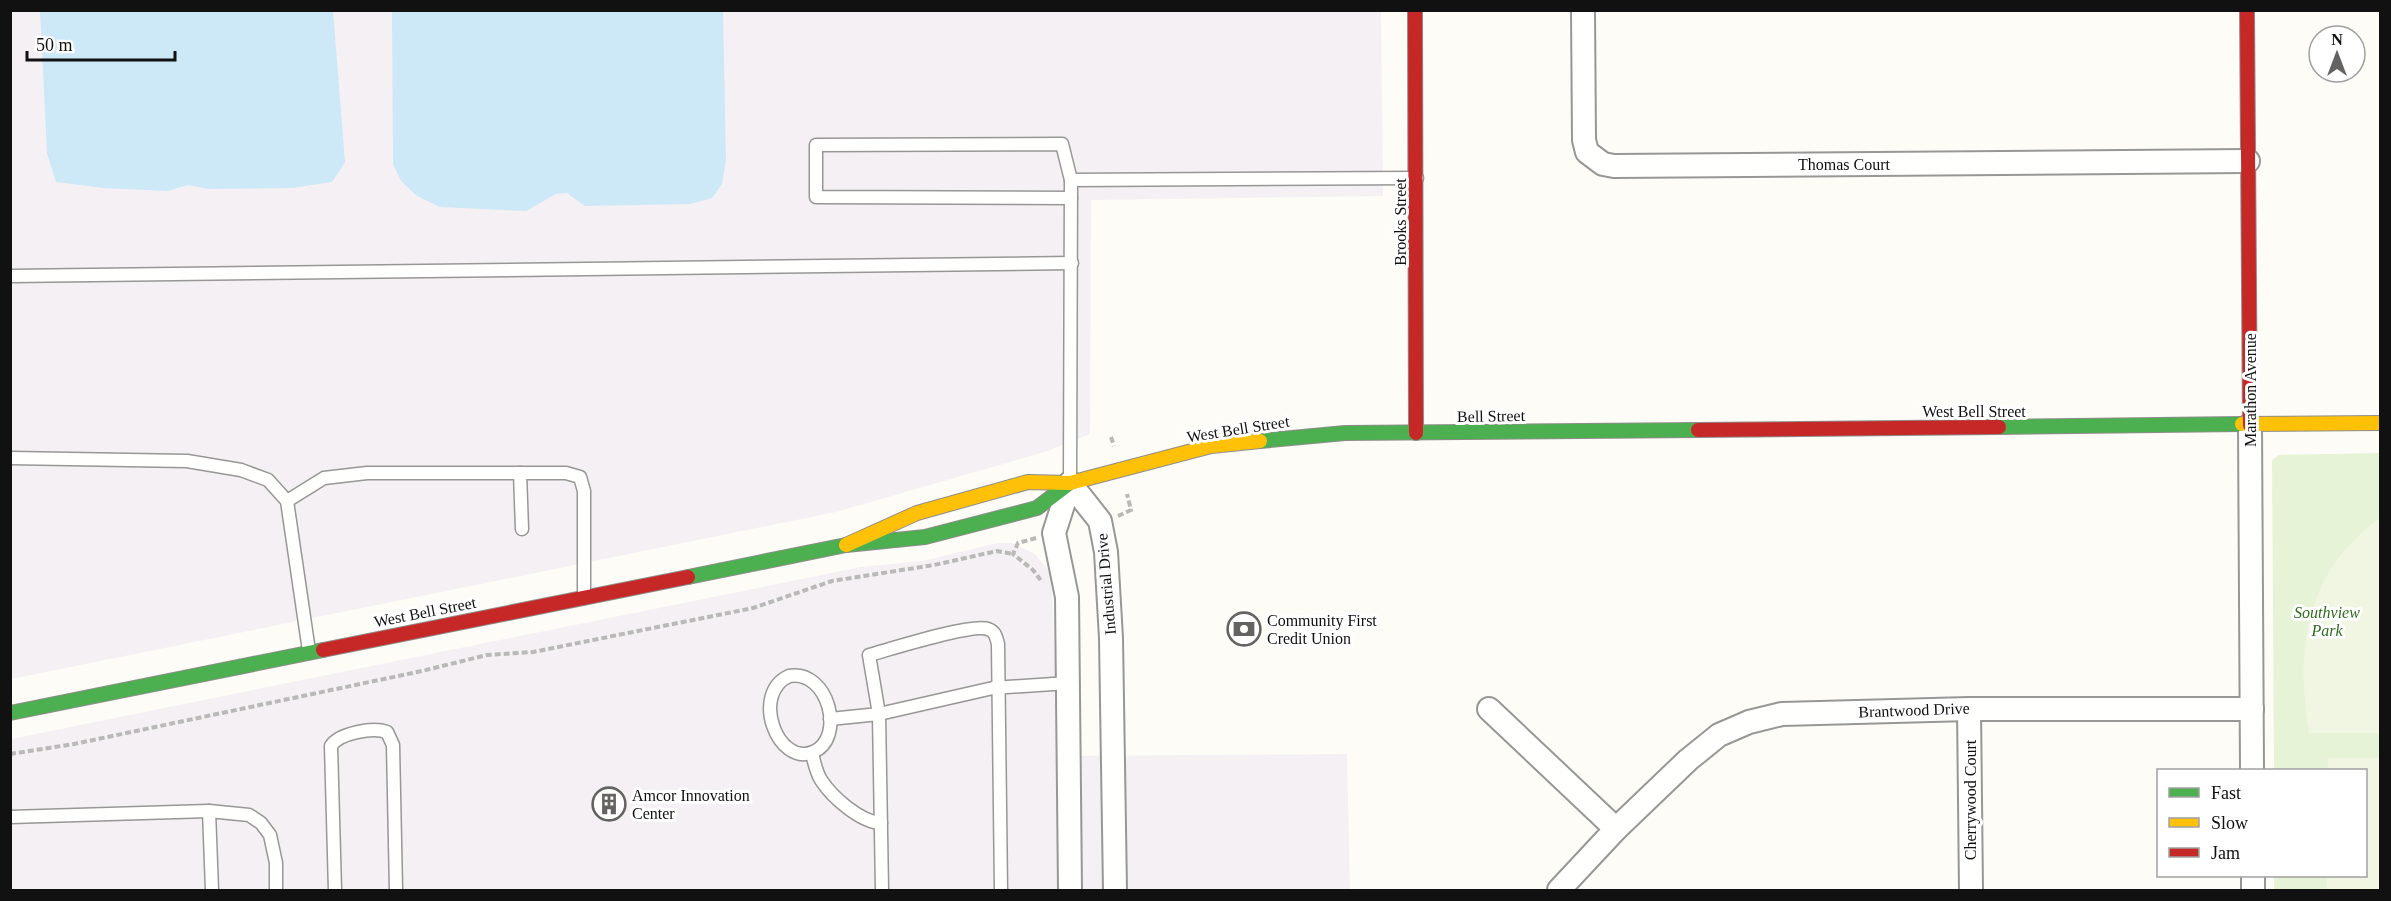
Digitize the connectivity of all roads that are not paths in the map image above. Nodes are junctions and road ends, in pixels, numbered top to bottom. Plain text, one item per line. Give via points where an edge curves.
1 (1415, 10) edge
2 (1583, 10) edge
3 (2247, 10) edge
4 (2248, 161) junction
5 (1417, 178) junction
6 (1071, 180) junction
7 (1071, 198) junction
8 (1072, 263) junction
9 (10, 276) edge
10 (2380, 423) edge
11 (2250, 425) junction
12 (1568, 431) joint
13 (1416, 433) junction
14 (10, 458) edge
15 (520, 473) junction
16 (1070, 483) junction
17 (287, 501) junction
18 (522, 529) dead end
19 (846, 545) junction
20 (584, 598) junction
21 (309, 652) junction
22 (1068, 683) junction
23 (999, 688) junction
24 (1489, 709) dead end
25 (1969, 709) junction
26 (2252, 709) junction
27 (10, 713) edge
28 (879, 714) junction
29 (830, 719) junction
30 (812, 753) junction
31 (2252, 769) edge
32 (209, 811) junction
33 (10, 817) edge
34 (881, 823) junction
35 (1616, 829) junction
36 (212, 891) edge
37 (276, 891) edge
38 (335, 891) edge
39 (396, 891) edge
40 (882, 891) edge
41 (1001, 891) edge
42 (1070, 891) edge
43 (1114, 891) edge
44 (1559, 891) edge
45 (1971, 891) edge

1 - 5 main road, Brooks Street
2 - 4 street, Thomas Court via 1584,140 1587,152 1603,164
3 - 4 main road, Marathon Avenue
4 - 11 main road, Marathon Avenue
5 - 6 lane
5 - 13 main road, Brooks Street
6 - 7 lane
6 - 7 lane via 1062,144 816,145 816,197
7 - 8 lane
8 - 9 lane
8 - 16 lane
10 - 11 main road, West Bell Street
11 - 12 main road, West Bell Street
11 - 26 street, Marathon Avenue
12 - 13 main road, Bell Street
13 - 16 main road, West Bell Street via 1345,433 1257,440 1211,447
14 - 17 lane via 187,461 241,470 268,480
15 - 17 lane via 367,473 324,478
15 - 18 lane
15 - 20 lane via 566,473 580,477 584,491
16 - 19 main road, West Bell Street via 1028,482 917,513
16 - 19 main road, West Bell Street via 1037,508 925,537
16 - 22 street via 1054,533 1067,597
16 - 43 street, Industrial Drive via 1100,520 1106,552
17 - 21 lane
19 - 20 main road, West Bell Street
20 - 21 main road, West Bell Street
21 - 27 main road, West Bell Street
22 - 23 lane
22 - 42 street
23 - 28 lane
23 - 28 lane via 996,634 990,629 971,628 869,655
23 - 41 lane
24 - 35 street
25 - 26 street, Brantwood Drive
25 - 35 street, Brantwood Drive via 1782,714 1749,722 1706,745
25 - 45 street, Cherrywood Court
26 - 31 street, Marathon Avenue
28 - 29 lane
28 - 34 lane
29 - 30 lane via 825,741
29 - 30 lane via 824,694 807,678 789,676 774,689 770,713 774,729 794,751
30 - 34 lane via 821,780 830,791 865,820
32 - 33 lane
32 - 36 lane
32 - 37 lane via 249,815 261,823 274,848
34 - 40 lane
35 - 44 street, Brantwood Drive
38 - 39 lane via 331,746 341,738 373,730 387,732 393,745

